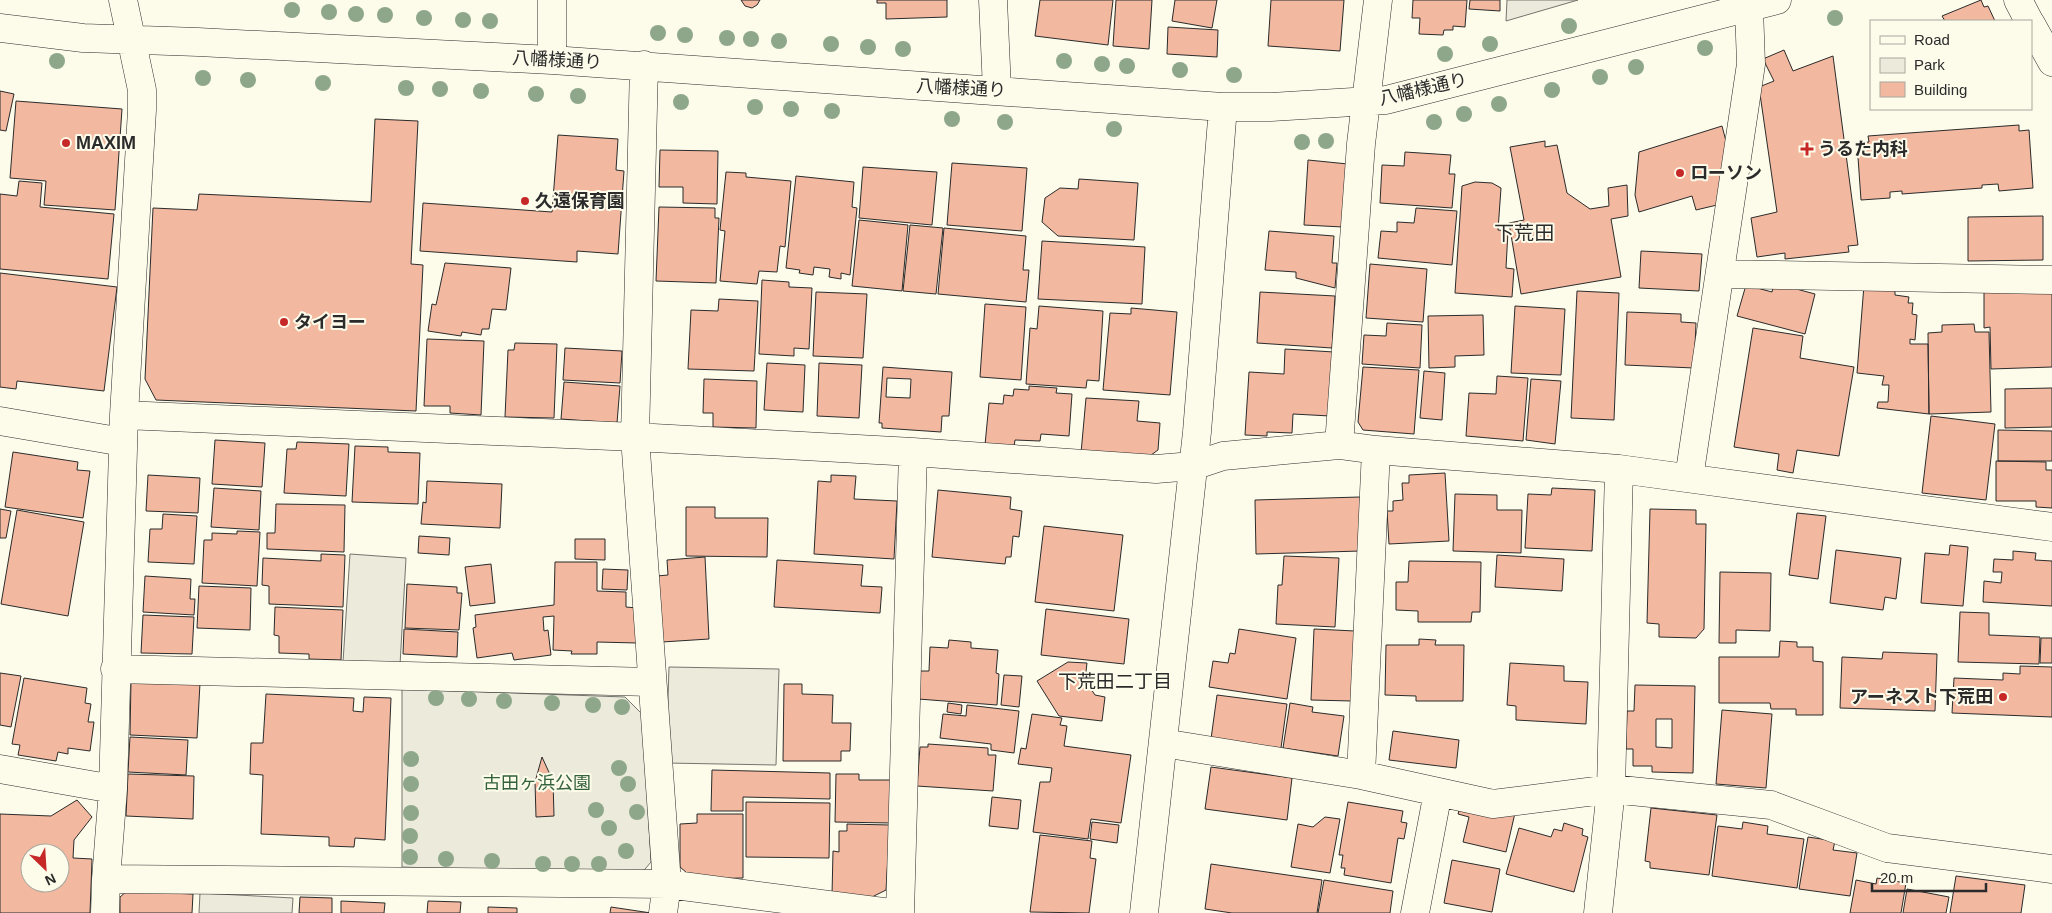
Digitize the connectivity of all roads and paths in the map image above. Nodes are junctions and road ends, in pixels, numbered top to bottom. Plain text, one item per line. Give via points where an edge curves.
1 (123, 0) edge
2 (552, 0) edge
3 (992, 0) edge
4 (1378, 0) edge
5 (1777, 0) edge
6 (2018, 0) edge
7 (1748, 8) junction
8 (1695, 10) edge
9 (2029, 20) edge
10 (2032, 26) edge
11 (0, 28) edge
12 (133, 40) junction
13 (552, 60) junction
14 (2052, 62) edge
15 (644, 66) junction
16 (997, 90) junction
17 (1366, 101) junction
18 (1223, 107) junction
19 (1720, 274) junction
20 (2052, 280) edge
21 (124, 414) junction
22 (0, 421) edge
23 (635, 437) junction
24 (123, 442) junction
25 (1339, 445) junction
26 (1376, 450) junction
27 (913, 452) junction
28 (1193, 466) junction
29 (1619, 469) junction
30 (1689, 478) junction
31 (2052, 527) edge
32 (115, 669) junction
33 (652, 682) junction
34 (1163, 743) junction
35 (0, 769) edge
36 (1361, 775) junction
37 (1611, 788) junction
38 (113, 789) junction
39 (1438, 792) junction
40 (2052, 869) edge
41 (106, 879) junction
42 (667, 884) junction
43 (105, 913) edge
44 (663, 913) edge
45 (891, 913) edge
46 (900, 913) edge
47 (1144, 913) edge
48 (1415, 913) edge
49 (1598, 913) edge

1 - 12 street
2 - 13 street
3 - 16 street
4 - 17 street
5 - 7 street, 八幡様通り
6 - 9 street
7 - 8 street, 八幡様通り
7 - 19 street via 1751,64
8 - 17 street, 八幡様通り via 1386,100
10 - 14 street
11 - 12 street, 八幡様通り via 83,38
12 - 13 street, 八幡様通り
12 - 21 street via 142,90 142,110
13 - 15 street, 八幡様通り
15 - 16 street, 八幡様通り
15 - 23 street
16 - 18 street, 八幡様通り
17 - 18 street, 八幡様通り via 1270,108
17 - 25 street
18 - 28 street
19 - 20 street
19 - 30 street
21 - 23 street
21 - 24 street
22 - 24 street
23 - 27 street
23 - 33 street
24 - 32 street
25 - 26 street
25 - 28 street via 1223,456
26 - 29 street
26 - 36 street
27 - 28 street via 1156,469
27 - 46 street
28 - 34 street
29 - 30 street
29 - 37 street
30 - 31 street
32 - 33 street
32 - 38 street
33 - 42 street
34 - 36 street
34 - 47 street
35 - 38 street
36 - 39 street
37 - 39 street via 1493,804
37 - 40 street via 1771,805 1887,848
37 - 49 street
38 - 41 street
39 - 48 street
41 - 42 street
41 - 43 street
42 - 44 street
42 - 45 street

